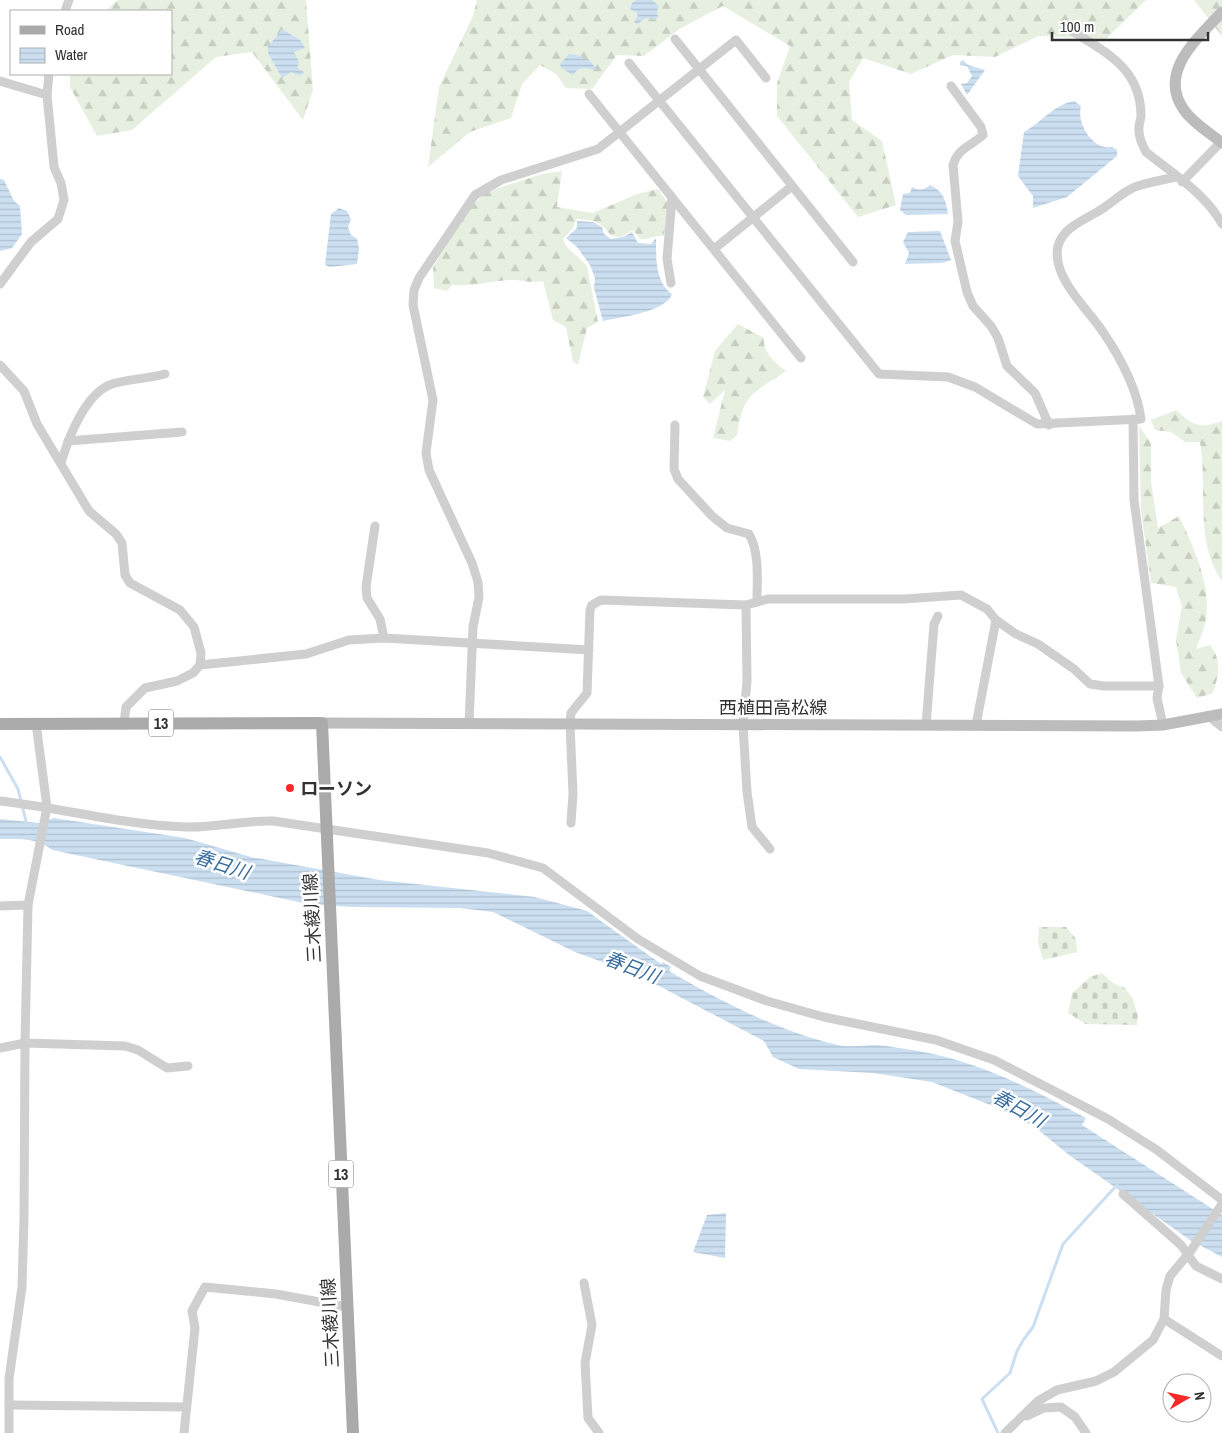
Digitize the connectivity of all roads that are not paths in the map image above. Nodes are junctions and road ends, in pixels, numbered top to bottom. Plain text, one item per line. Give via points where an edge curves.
1 (1222, 12) edge
2 (1072, 31) dead end
3 (675, 39) dead end
4 (629, 63) dead end
5 (699, 70) junction
6 (49, 75) edge
7 (766, 78) dead end
8 (0, 81) edge
9 (951, 86) dead end
10 (588, 94) dead end
11 (47, 95) junction
12 (659, 101) junction
13 (619, 132) junction
14 (1222, 142) edge
15 (1179, 179) junction
16 (792, 186) junction
17 (672, 198) junction
18 (752, 218) junction
19 (1222, 224) edge
20 (714, 249) junction
21 (853, 262) dead end
22 (672, 283) dead end
23 (0, 284) edge
24 (801, 358) dead end
25 (0, 365) edge
26 (165, 374) dead end
27 (1133, 419) junction
28 (675, 425) dead end
29 (1050, 425) junction
30 (182, 432) dead end
31 (68, 441) junction
32 (61, 463) junction
33 (375, 526) dead end
34 (757, 602) junction
35 (746, 605) junction
36 (938, 616) dead end
37 (996, 620) junction
38 (384, 638) junction
39 (472, 641) junction
40 (589, 650) junction
41 (200, 665) junction
42 (1160, 686) junction
43 (1216, 716) edge
44 (36, 723) junction
45 (124, 723) junction
46 (0, 724) edge
47 (322, 724) junction
48 (469, 724) junction
49 (570, 724) junction
50 (743, 725) junction
51 (926, 725) junction
52 (976, 725) junction
53 (1163, 726) junction
54 (1222, 727) edge
55 (0, 801) edge
56 (47, 809) junction
57 (571, 824) dead end
58 (326, 829) junction
59 (770, 849) dead end
60 (28, 905) junction
61 (0, 906) edge
62 (25, 1044) junction
63 (0, 1048) edge
64 (188, 1066) dead end
65 (1123, 1194) dead end
66 (1222, 1200) edge
67 (1222, 1204) edge
68 (1188, 1254) junction
69 (1222, 1278) edge
70 (584, 1283) dead end
71 (347, 1307) junction
72 (1164, 1319) junction
73 (1222, 1356) edge
74 (9, 1405) junction
75 (185, 1407) junction
76 (1022, 1418) junction
77 (1006, 1432) edge
78 (10, 1433) edge
79 (184, 1433) edge
80 (353, 1433) edge
81 (599, 1433) edge
82 (1086, 1433) edge

1 - 14 main road via 1182,58 1175,78 1184,110
2 - 15 street via 1122,64 1137,90 1142,117 1139,126 1141,142 1146,152
3 - 5 street
4 - 12 street
5 - 7 street via 736,40
5 - 12 street
5 - 16 street
6 - 11 street
8 - 11 street
9 - 29 street via 981,127 983,135 962,148 954,165 958,222 955,241 967,292 973,306 998,338 1008,366 1035,392
10 - 13 street
11 - 23 street via 54,167 64,200 58,219 31,242
12 - 13 street
12 - 18 street
13 - 17 street
13 - 39 street via 598,149 501,180 474,194 414,290 414,305 433,400 426,453 429,470 478,582 479,598
14 - 15 street
15 - 19 street via 1215,211
15 - 27 street via 1133,187 1113,203 1066,230 1058,247 1060,266 1068,287 1104,332 1139,404 1141,419
16 - 18 street
16 - 21 street
17 - 20 street
17 - 22 street via 667,260
18 - 20 street
18 - 29 street via 879,374 948,377 975,387 1037,424
20 - 24 street
25 - 32 street via 24,391 37,424
26 - 31 street via 147,380 112,384 98,392 71,430
27 - 29 street
27 - 42 street via 1134,500
28 - 34 street via 674,469 678,479 712,516 727,528 749,534 752,540
30 - 31 street
31 - 32 street
32 - 41 street via 89,511 122,543 125,575 130,584 180,610 194,627
33 - 38 street via 366,587 367,598 380,619
34 - 35 street
34 - 37 street via 768,599 961,596 987,610
35 - 40 street via 601,600 590,610
35 - 50 street via 747,681
36 - 51 street via 934,624
37 - 42 street via 1038,644 1090,684
37 - 52 street
38 - 39 street
38 - 41 street via 349,640 306,654
39 - 40 street
39 - 48 street
40 - 49 street via 587,693 574,709
41 - 45 street via 193,673 177,681 145,688 126,707
42 - 53 street via 1157,698
43 - 53 main road, 西植田高松線
43 - 54 street
44 - 45 main road, 13
44 - 46 main road, 13
44 - 56 street
45 - 47 main road, 13
47 - 48 main road, 西植田高松線
47 - 58 main road, 三木綾川線 / 13
48 - 49 main road, 西植田高松線
49 - 50 main road, 西植田高松線
49 - 57 street
50 - 51 main road, 西植田高松線
50 - 59 street via 752,827
51 - 52 main road, 西植田高松線
52 - 53 main road, 西植田高松線
55 - 56 street
56 - 58 street via 159,825 204,827 250,820
56 - 60 street
58 - 66 street via 488,852 543,868 638,939 700,976 767,1001 824,1017 936,1040 994,1060 1108,1119 1158,1150
58 - 71 main road, 三木綾川線 / 13
60 - 61 street
60 - 62 street
62 - 63 street
62 - 64 street via 125,1046 138,1050 166,1068
62 - 74 street via 22,1287 9,1379
65 - 68 street via 1182,1245
67 - 68 street
68 - 69 street via 1196,1266
68 - 72 street via 1170,1276
70 - 81 street via 592,1325 585,1364 588,1418
71 - 75 street via 276,1294 205,1287 192,1311 195,1328
71 - 80 main road, 三木綾川線 / 13
72 - 73 street
72 - 76 street via 1153,1340 1141,1353 1114,1372 1096,1381 1057,1390 1038,1401
74 - 75 street
74 - 78 street
75 - 79 street
76 - 77 street
76 - 82 street via 1044,1408 1061,1407 1075,1417

